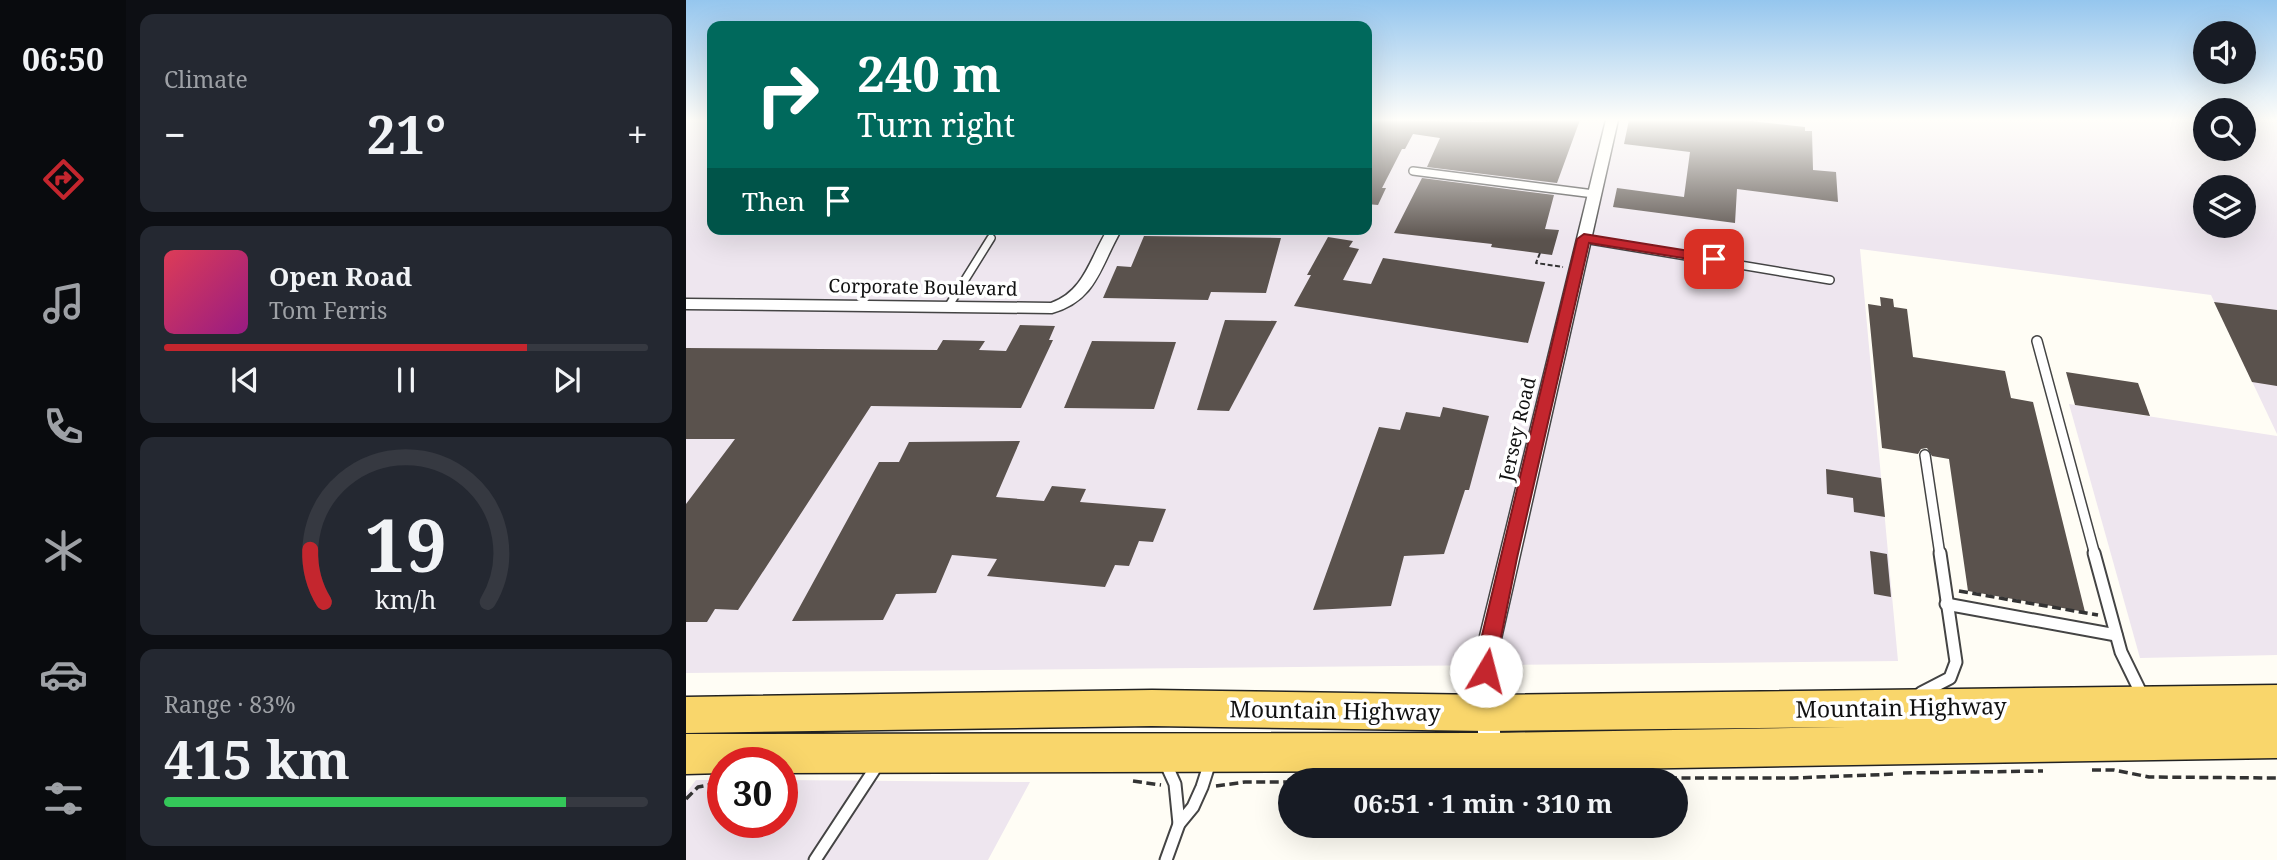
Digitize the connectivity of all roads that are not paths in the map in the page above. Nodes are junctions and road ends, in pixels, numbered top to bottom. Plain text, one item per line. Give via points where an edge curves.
1 (1602, 160) edge
2 (1413, 172) dead end
3 (1594, 194) junction
4 (1112, 235) edge
5 (991, 238) dead end
6 (1584, 239) junction
7 (1830, 280) dead end
8 (686, 304) edge
9 (948, 307) junction
10 (2036, 341) dead end
11 (1925, 458) dead end
12 (1947, 609) junction
13 (2116, 635) junction
14 (2277, 704) edge
15 (2147, 705) junction
16 (1152, 708) junction
17 (1880, 708) junction
18 (1488, 713) junction
19 (686, 715) edge
20 (2277, 739) edge
21 (2167, 743) junction
22 (1490, 752) junction
23 (686, 754) edge
24 (885, 754) junction
25 (1157, 754) junction
26 (1212, 754) junction
27 (1179, 824) junction
28 (815, 860) edge
29 (1166, 860) edge

1 - 3 street, Jersey Road
2 - 3 lane
3 - 6 street, Jersey Road
4 - 9 street, Corporate Boulevard via 1081,295 1069,304 1052,308
5 - 9 lane
6 - 7 lane
6 - 18 street, Jersey Road via 1489,648
8 - 9 street, Corporate Boulevard
10 - 13 lane
11 - 12 lane
12 - 13 lane
12 - 17 lane via 1956,662 1950,678
13 - 15 lane
14 - 15 main road, Mountain Highway
15 - 17 main road, Mountain Highway
15 - 21 main road
16 - 18 main road, Mountain Highway
16 - 19 main road, Mountain Highway
16 - 26 main road via 1202,728 1214,743
17 - 18 main road, Mountain Highway
18 - 22 street, Jersey Road
20 - 21 main road, Mountain Highway
21 - 22 main road, Mountain Highway
22 - 26 main road, Mountain Highway
23 - 24 main road, Mountain Highway
24 - 25 main road, Mountain Highway
24 - 28 lane
25 - 26 main road, Mountain Highway
25 - 27 lane via 1174,775
26 - 27 lane via 1193,807
27 - 29 lane

